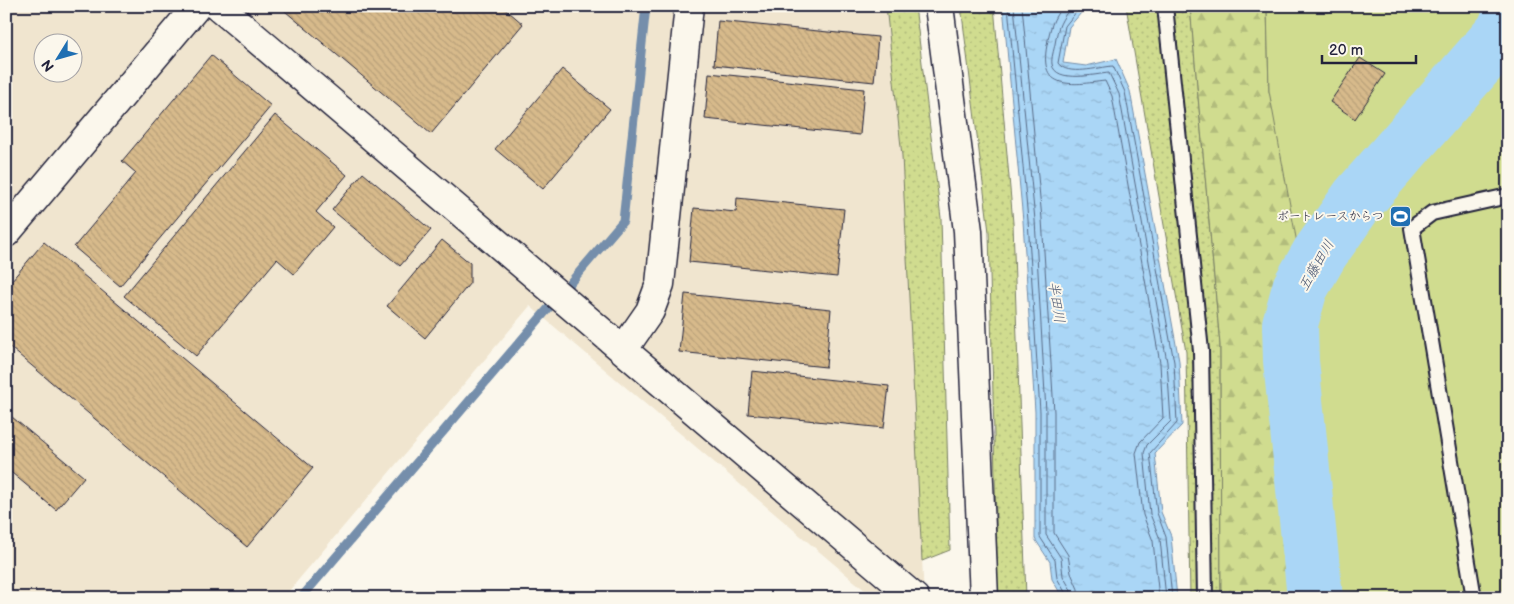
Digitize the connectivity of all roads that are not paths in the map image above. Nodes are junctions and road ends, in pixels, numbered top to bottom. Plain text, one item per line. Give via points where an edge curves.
1 (197, 6) edge
2 (218, 6) edge
3 (689, 6) edge
4 (938, 6) edge
5 (1165, 6) edge
6 (1508, 196) edge
7 (6, 233) edge
8 (623, 350) junction
9 (915, 598) edge
10 (984, 598) edge
11 (1205, 598) edge
12 (1474, 598) edge

1 - 7 street
2 - 8 street
3 - 8 street via 660,284 650,311
4 - 10 street via 968,231
5 - 11 lane via 1200,351
6 - 12 lane via 1432,213 1412,228
8 - 9 street

